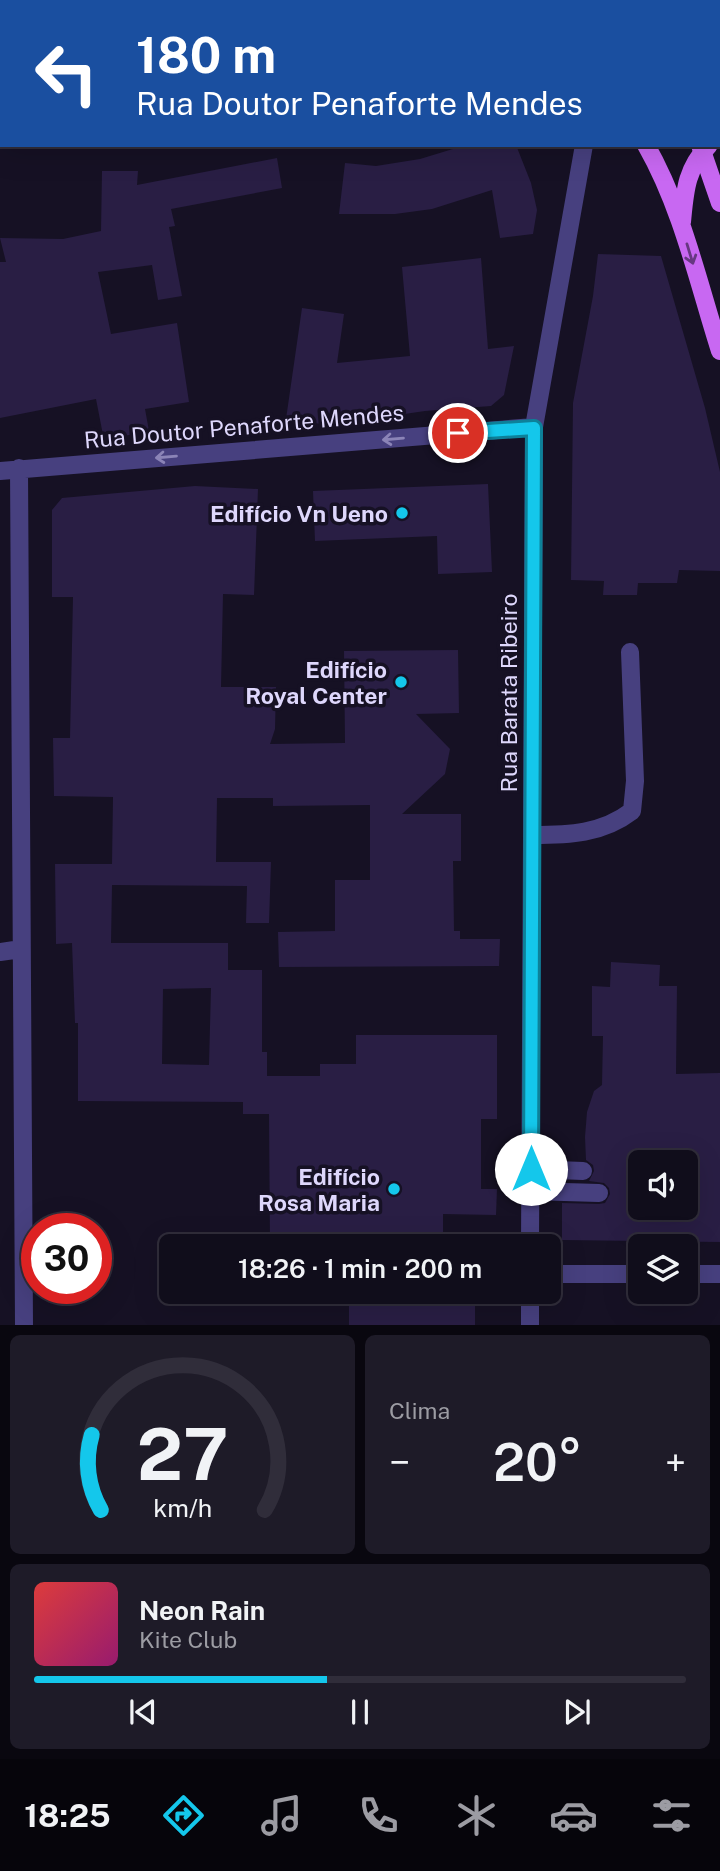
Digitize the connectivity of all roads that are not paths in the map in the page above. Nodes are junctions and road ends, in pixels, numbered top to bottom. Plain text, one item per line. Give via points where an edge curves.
1 (584, 147) edge
2 (647, 147) edge
3 (701, 147) edge
4 (707, 147) edge
5 (720, 203) edge
6 (681, 227) junction
7 (720, 351) edge
8 (534, 428) junction
9 (19, 468) junction
10 (0, 471) edge
11 (629, 652) dead end
12 (532, 835) junction
13 (21, 949) junction
14 (0, 952) edge
15 (531, 1169) junction
16 (583, 1171) dead end
17 (530, 1191) junction
18 (599, 1193) dead end
19 (530, 1234) edge
20 (561, 1274) edge
21 (628, 1274) edge
22 (698, 1274) edge
23 (720, 1274) edge
24 (530, 1304) edge
25 (23, 1325) edge
26 (530, 1325) edge

1 - 8 street, Rua Barata Ribeiro
2 - 6 main road
3 - 5 main road, bridge
4 - 6 main road via 695,160 685,188
6 -> 7 main road
8 -> 9 street, Rua Doutor Penaforte Mendes
8 - 12 street, Rua Barata Ribeiro
9 - 10 street, Rua Doutor Penaforte Mendes
9 - 13 street
11 - 12 street via 635,782 632,811 592,832
12 - 15 street, Rua Barata Ribeiro
13 - 14 street
13 - 25 street
15 - 16 street
15 - 17 street, Rua Barata Ribeiro
17 - 18 street
17 - 19 street, Rua Barata Ribeiro
20 - 21 street
22 - 23 street
24 - 26 street

